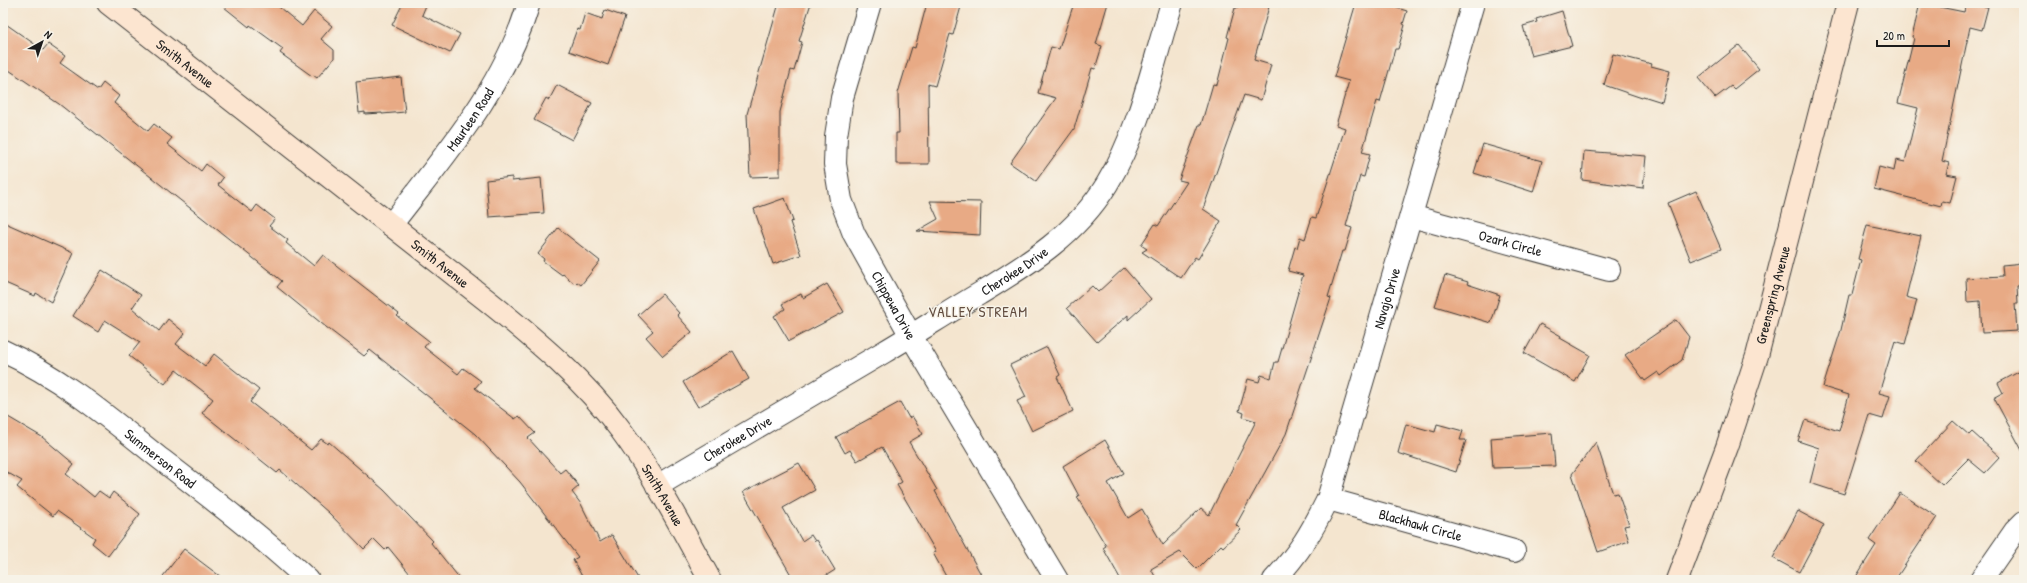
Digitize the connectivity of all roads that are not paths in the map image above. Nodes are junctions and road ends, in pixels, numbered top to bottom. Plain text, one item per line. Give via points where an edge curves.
1 (108, 3) edge
2 (529, 3) edge
3 (870, 3) edge
4 (1172, 3) edge
5 (1473, 3) edge
6 (1848, 3) edge
7 (1411, 216) junction
8 (391, 225) junction
9 (1610, 270) dead end
10 (911, 336) junction
11 (3, 351) edge
12 (657, 486) junction
13 (1328, 499) junction
14 (2024, 522) edge
15 (1514, 551) dead end
16 (308, 580) edge
17 (710, 580) edge
18 (1057, 580) edge
19 (1274, 580) edge
20 (1678, 580) edge
21 (1981, 580) edge

1 - 8 main road, Smith Avenue
2 - 8 street, Maurleen Road via 511,51 493,86 473,117
3 - 10 street, Chippewa Drive via 842,98 835,164 841,200 854,234
4 - 10 street, Cherokee Drive via 1137,117 1122,155 1107,185 1087,212 1063,238 1034,260
5 - 7 street, Navajo Drive
6 - 20 main road, Greenspring Avenue via 1757,356 1727,448
7 - 9 street, Ozark Circle
7 - 13 street, Navajo Drive
8 - 12 main road, Smith Avenue via 538,342 620,428
10 - 12 street, Cherokee Drive
10 - 18 street, Chippewa Drive
11 - 16 street, Summerson Road via 56,378 91,404 269,543
12 - 17 main road, Smith Avenue
13 - 15 street, Blackhawk Circle
13 - 19 street, Navajo Drive via 1310,535
14 - 21 street

